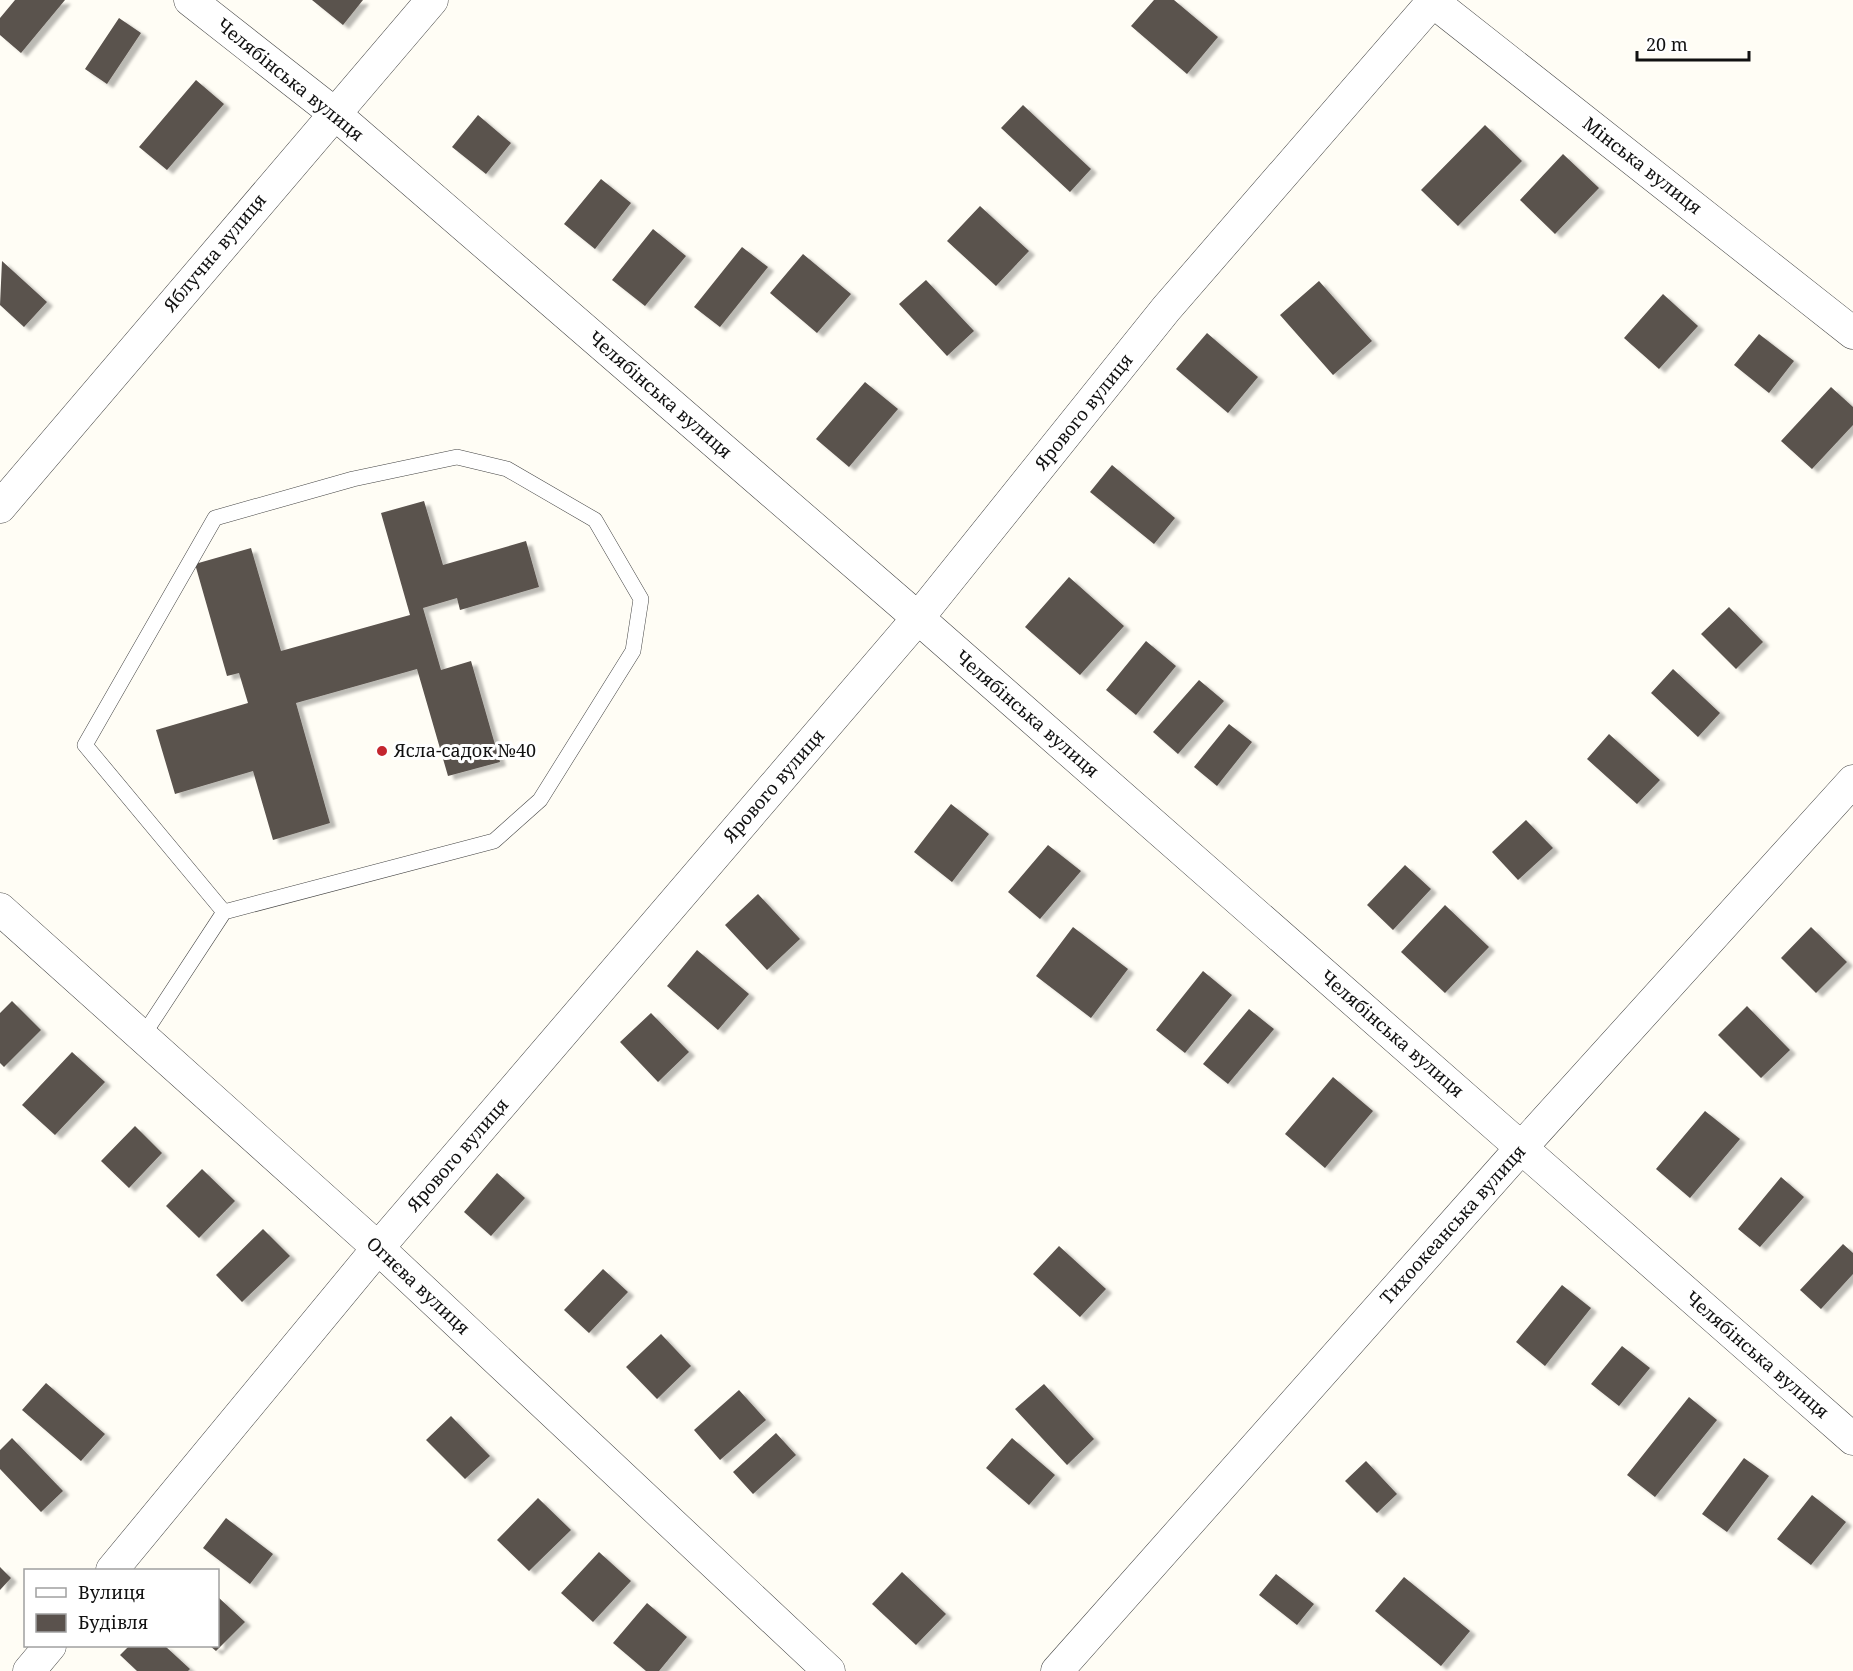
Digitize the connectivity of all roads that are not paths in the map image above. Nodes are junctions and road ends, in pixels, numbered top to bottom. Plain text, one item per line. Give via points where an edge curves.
1 (190, 0) edge
2 (432, 0) edge
3 (1433, 0) edge
4 (334, 113) junction
5 (1853, 333) edge
6 (0, 507) edge
7 (918, 618) junction
8 (1853, 781) edge
9 (0, 909) edge
10 (224, 912) junction
11 (142, 1037) junction
12 (1521, 1148) junction
13 (378, 1248) junction
14 (1853, 1439) edge
15 (113, 1569) edge
16 (49, 1647) edge
17 (29, 1671) edge
18 (829, 1671) edge
19 (1057, 1671) edge

1 - 4 street, Челябінська вулиця
2 - 4 street, Яблучна вулиця
3 - 5 street, Мінська вулиця
3 - 7 street, Ярового вулиця via 1166,309
4 - 6 street, Яблучна вулиця
4 - 7 street, Челябінська вулиця
7 - 12 street, Челябінська вулиця
7 - 13 street, Ярового вулиця
8 - 12 street, Тихоокеанська вулиця
9 - 11 street, Огнєва вулиця
10 - 10 lane via 494,842 540,800 633,651 640,599 595,520 507,469 458,457 353,479 214,518 86,745
10 - 11 lane
11 - 13 street, Огнєва вулиця
12 - 14 street, Челябінська вулиця
12 - 19 street, Тихоокеанська вулиця
13 - 15 street, Ярового вулиця
13 - 18 street, Огнєва вулиця
16 - 17 street

